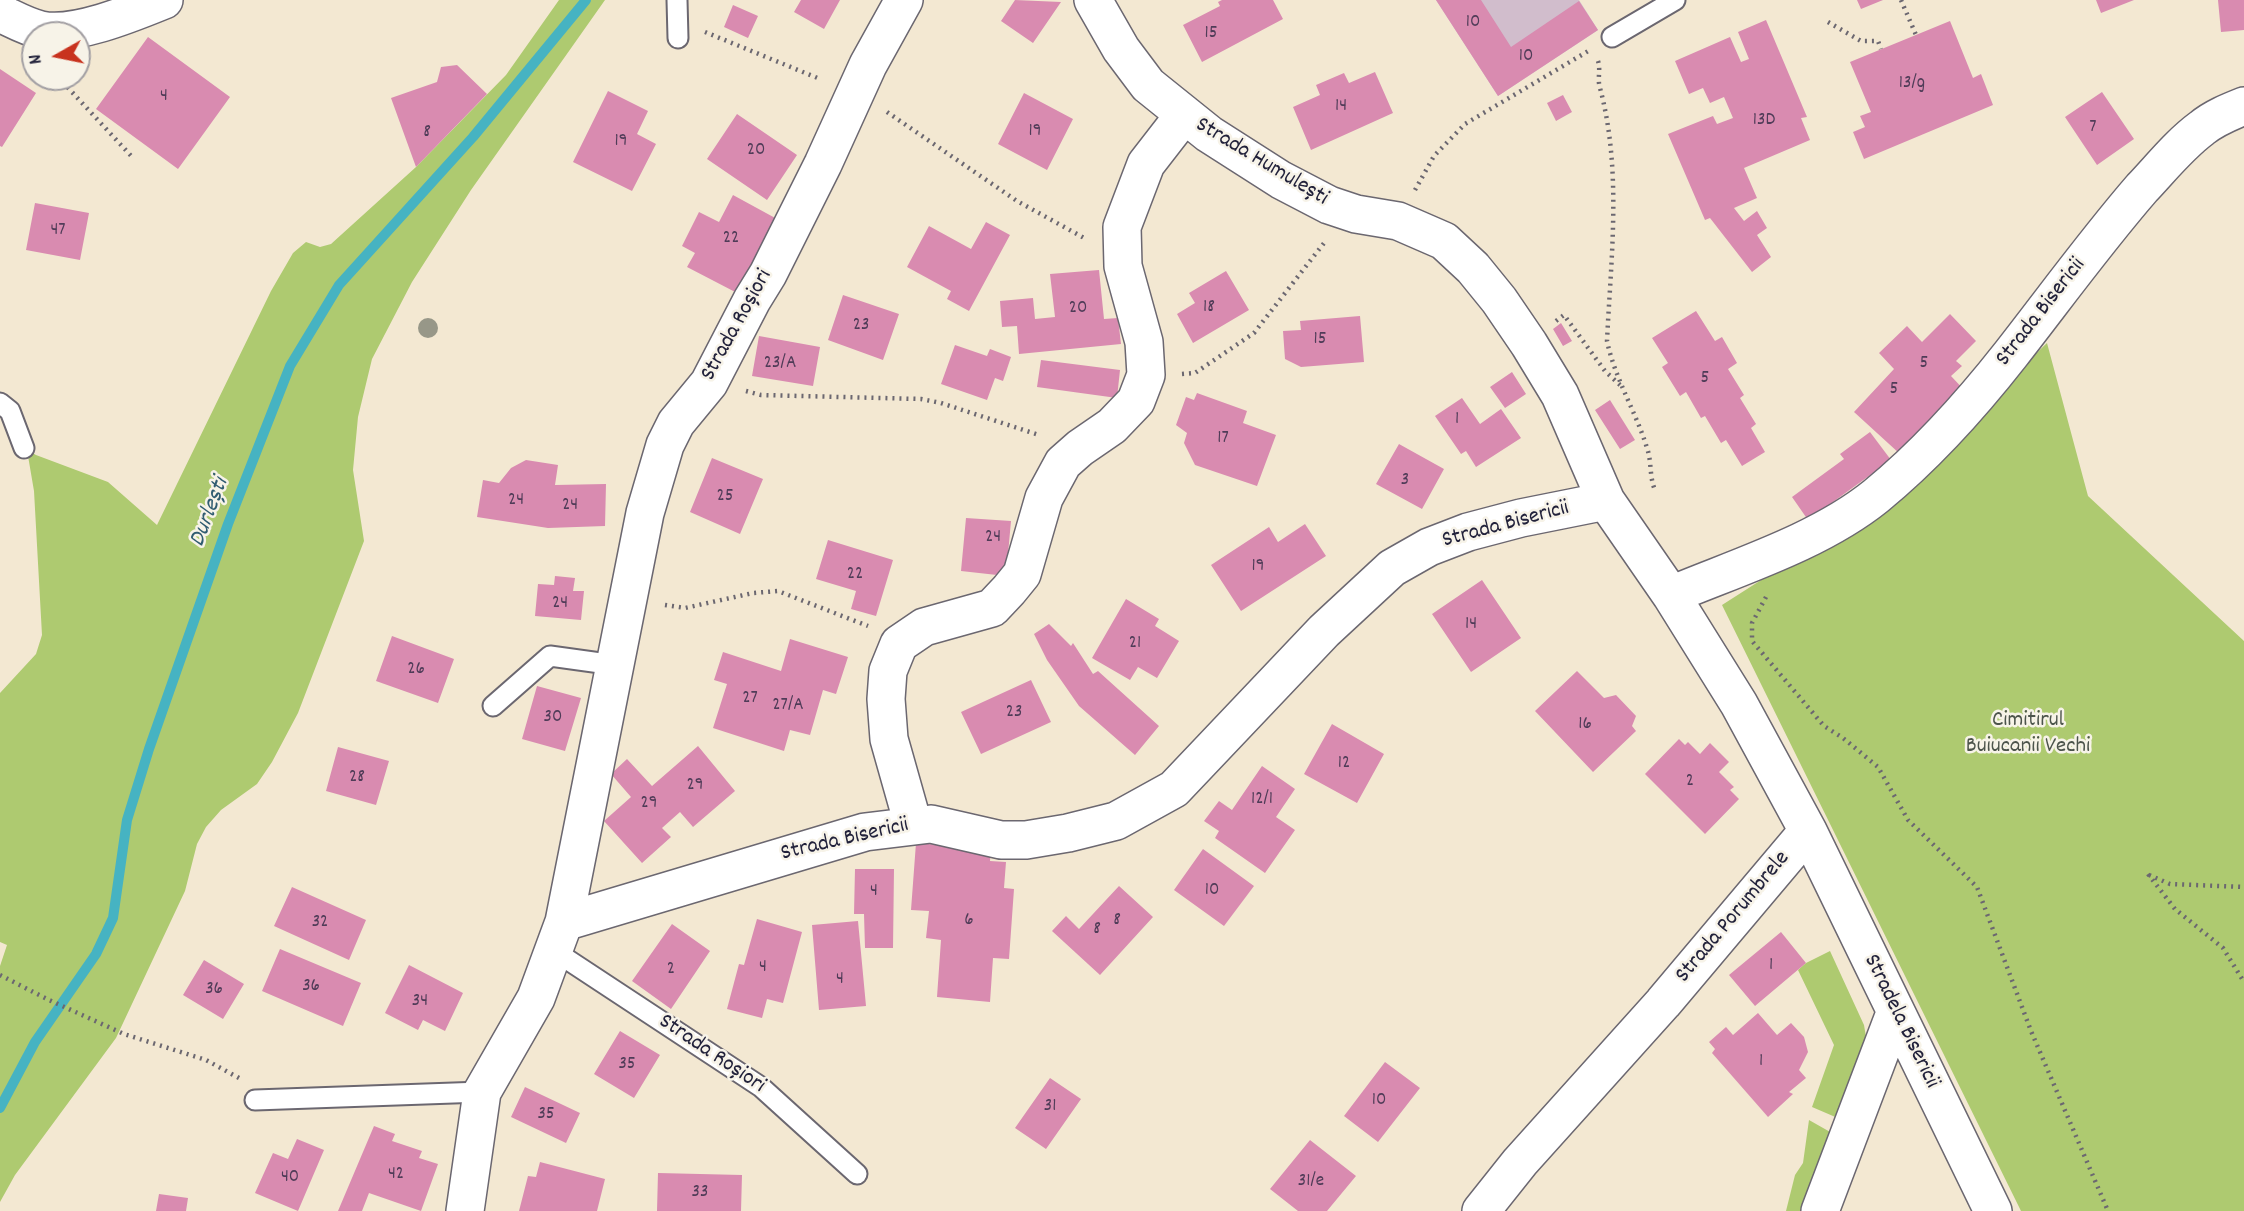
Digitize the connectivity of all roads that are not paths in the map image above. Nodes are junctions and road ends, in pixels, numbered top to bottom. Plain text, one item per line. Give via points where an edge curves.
1 (164, 0) edge
2 (677, 0) edge
3 (904, 0) edge
4 (1093, 0) edge
5 (1675, 0) edge
6 (0, 13) edge
7 (678, 29) road end
8 (1612, 37) dead end
9 (2244, 107) edge
10 (1184, 115) junction
11 (0, 402) edge
12 (24, 448) dead end
13 (1606, 501) junction
14 (1671, 595) junction
15 (615, 665) junction
16 (493, 706) dead end
17 (913, 824) junction
18 (1808, 831) junction
19 (558, 936) junction
20 (1895, 1013) junction
21 (482, 1092) junction
22 (255, 1100) dead end
23 (857, 1174) dead end
24 (465, 1211) edge
25 (1481, 1211) edge
26 (1821, 1211) edge
27 (1993, 1211) edge

1 - 6 street via 128,15 58,32 39,30
2 - 7 lane
3 - 15 street, Strada Roșiori via 868,65 842,86 823,164 709,383 676,423 665,445 645,513
4 - 10 street, Strada Humulești via 1149,85
5 - 8 lane
9 - 14 street, Strada Bisericii via 2201,128 2168,160 1960,415 1874,497 1835,524
10 - 13 street, Strada Humulești via 1281,180 1329,205 1398,221 1444,241 1499,300 1560,395
10 - 17 street, Strada Humulești via 1146,164 1122,227 1123,266 1144,342 1146,375 1136,401 1112,426 1063,463 1044,498 1022,574 1009,590 992,608 924,627 899,644 888,671 890,739
11 - 12 lane via 10,411
13 - 14 street
13 - 17 street, Strada Bisericii via 1468,532 1392,568 1324,631 1174,789 1116,821 1026,840 1001,840
14 - 18 street, Strada Porumbrele via 1740,704
15 - 16 lane via 550,656
15 - 19 street, Strada Roșiori
17 - 19 street, Strada Bisericii via 852,835
18 - 20 street, Stradela Bisericii
18 - 25 street, Strada Porumbrele
19 - 21 street, Strada Roșiori via 536,998
19 - 23 lane, Strada Roșiori via 761,1087
20 - 26 street
20 - 27 street, Stradela Bisericii
21 - 22 lane
21 - 24 street, Strada Roșiori

